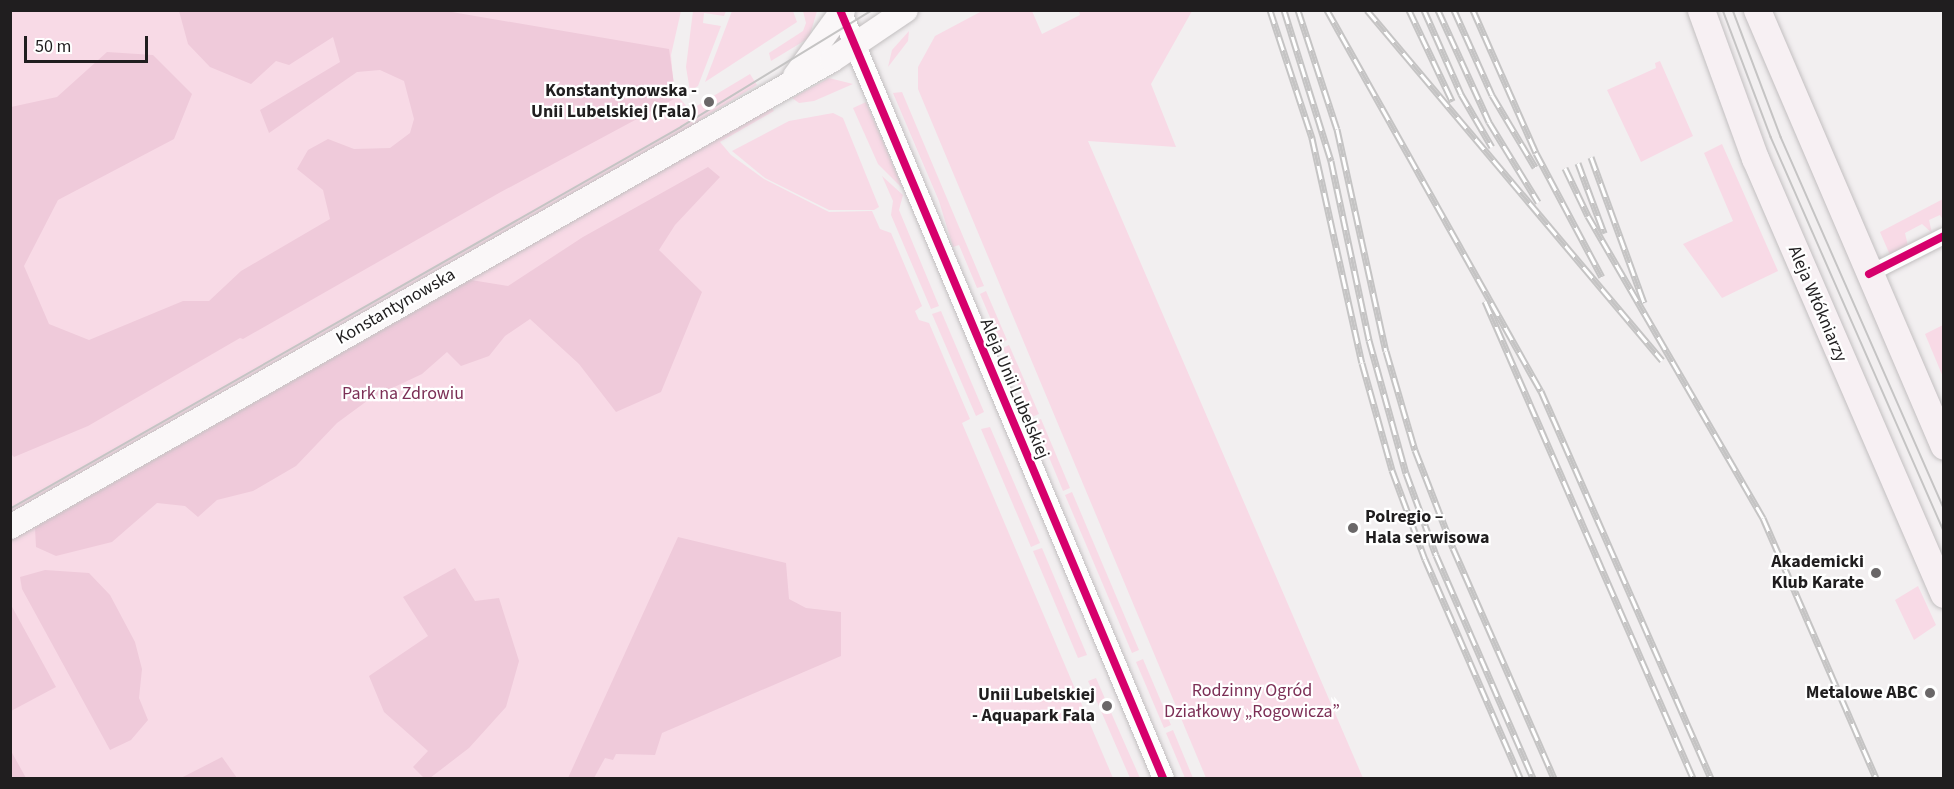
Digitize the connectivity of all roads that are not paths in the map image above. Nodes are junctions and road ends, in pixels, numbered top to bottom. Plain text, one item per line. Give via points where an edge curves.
1 (906, 10) edge
2 (1701, 10) edge
3 (1757, 10) edge
4 (841, 11) edge
5 (855, 46) junction
6 (782, 88) junction
7 (1944, 236) edge
8 (1869, 274) junction
9 (1944, 446) edge
10 (10, 527) edge
11 (1944, 594) edge
12 (1163, 778) edge

1 - 5 main road, Konstantynowska
2 - 11 main road, Aleja Włókniarzy via 1759,168
3 - 8 main road
4 - 5 street, Aleja Unii Lubelskiej
4 - 6 main road, Konstantynowska via 804,65
5 - 6 main road, Konstantynowska
5 - 12 street, Aleja Unii Lubelskiej
6 - 10 main road, Konstantynowska
7 - 8 street
8 - 9 main road

